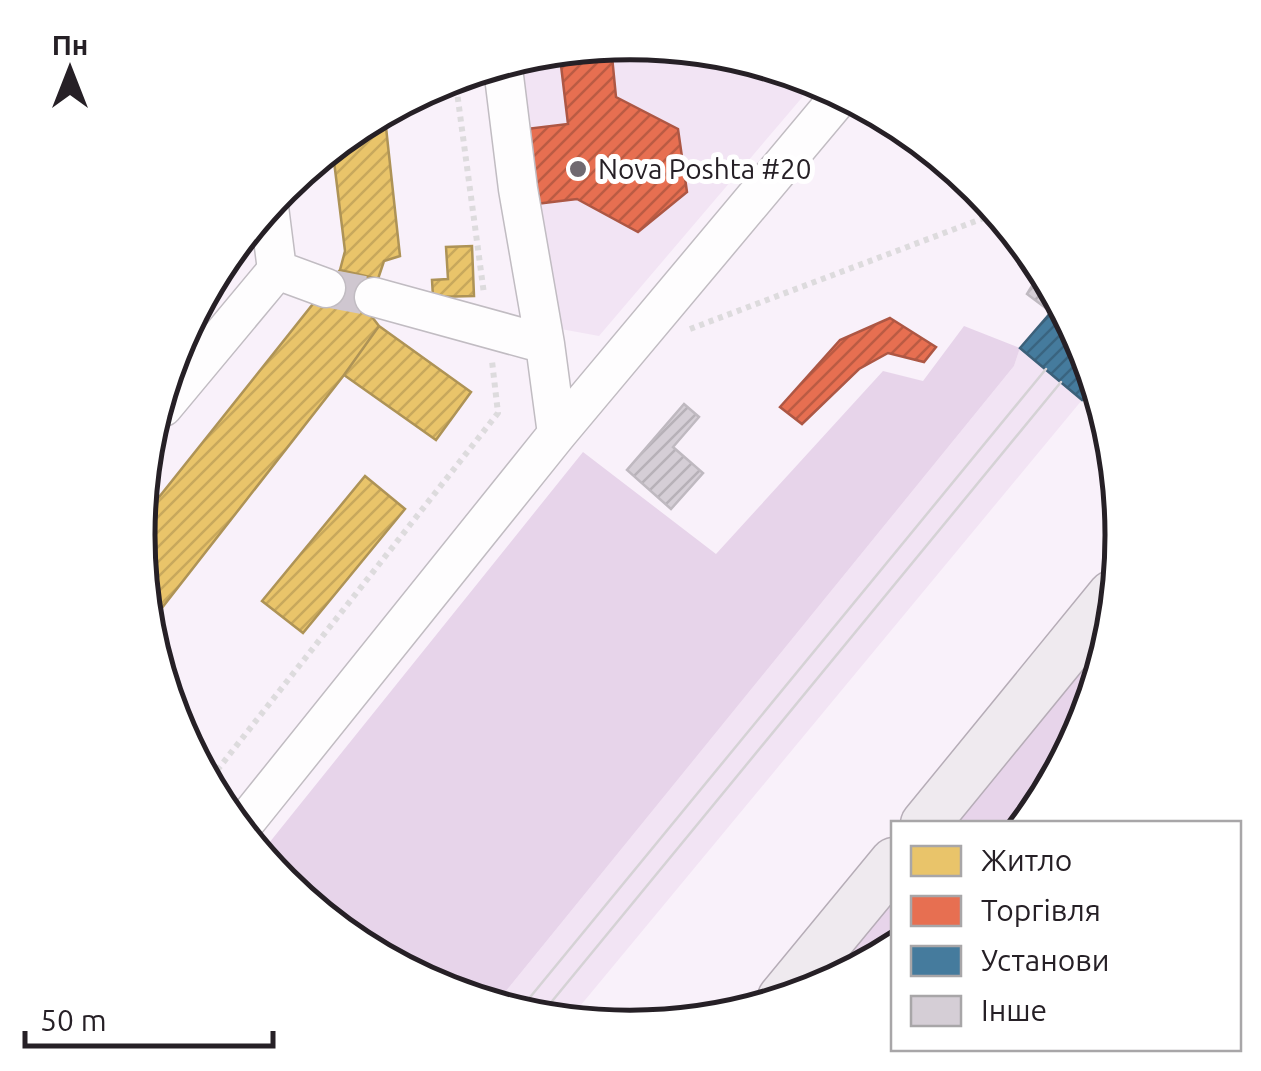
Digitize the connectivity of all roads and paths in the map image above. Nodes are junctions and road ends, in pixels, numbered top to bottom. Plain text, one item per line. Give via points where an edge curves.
1 (504, 77) edge
2 (457, 93) edge
3 (832, 105) edge
4 (985, 219) edge
5 (271, 224) edge
6 (277, 270) junction
7 (326, 288) tunnel mouth
8 (374, 297) tunnel mouth
9 (488, 328) junction
10 (680, 333) dead end
11 (546, 344) junction
12 (178, 389) edge
13 (556, 434) junction
14 (1100, 610) edge
15 (217, 770) edge
16 (249, 819) edge
17 (927, 821) edge
18 (891, 866) edge
19 (796, 981) edge

1 - 11 street
2 - 9 path
3 - 13 street
4 - 10 path
5 - 6 street
6 - 7 street
6 - 12 street
8 - 9 street
9 - 11 street
9 - 15 path via 498,414
11 - 13 street
13 - 16 street
14 - 17 main road
18 - 19 main road

